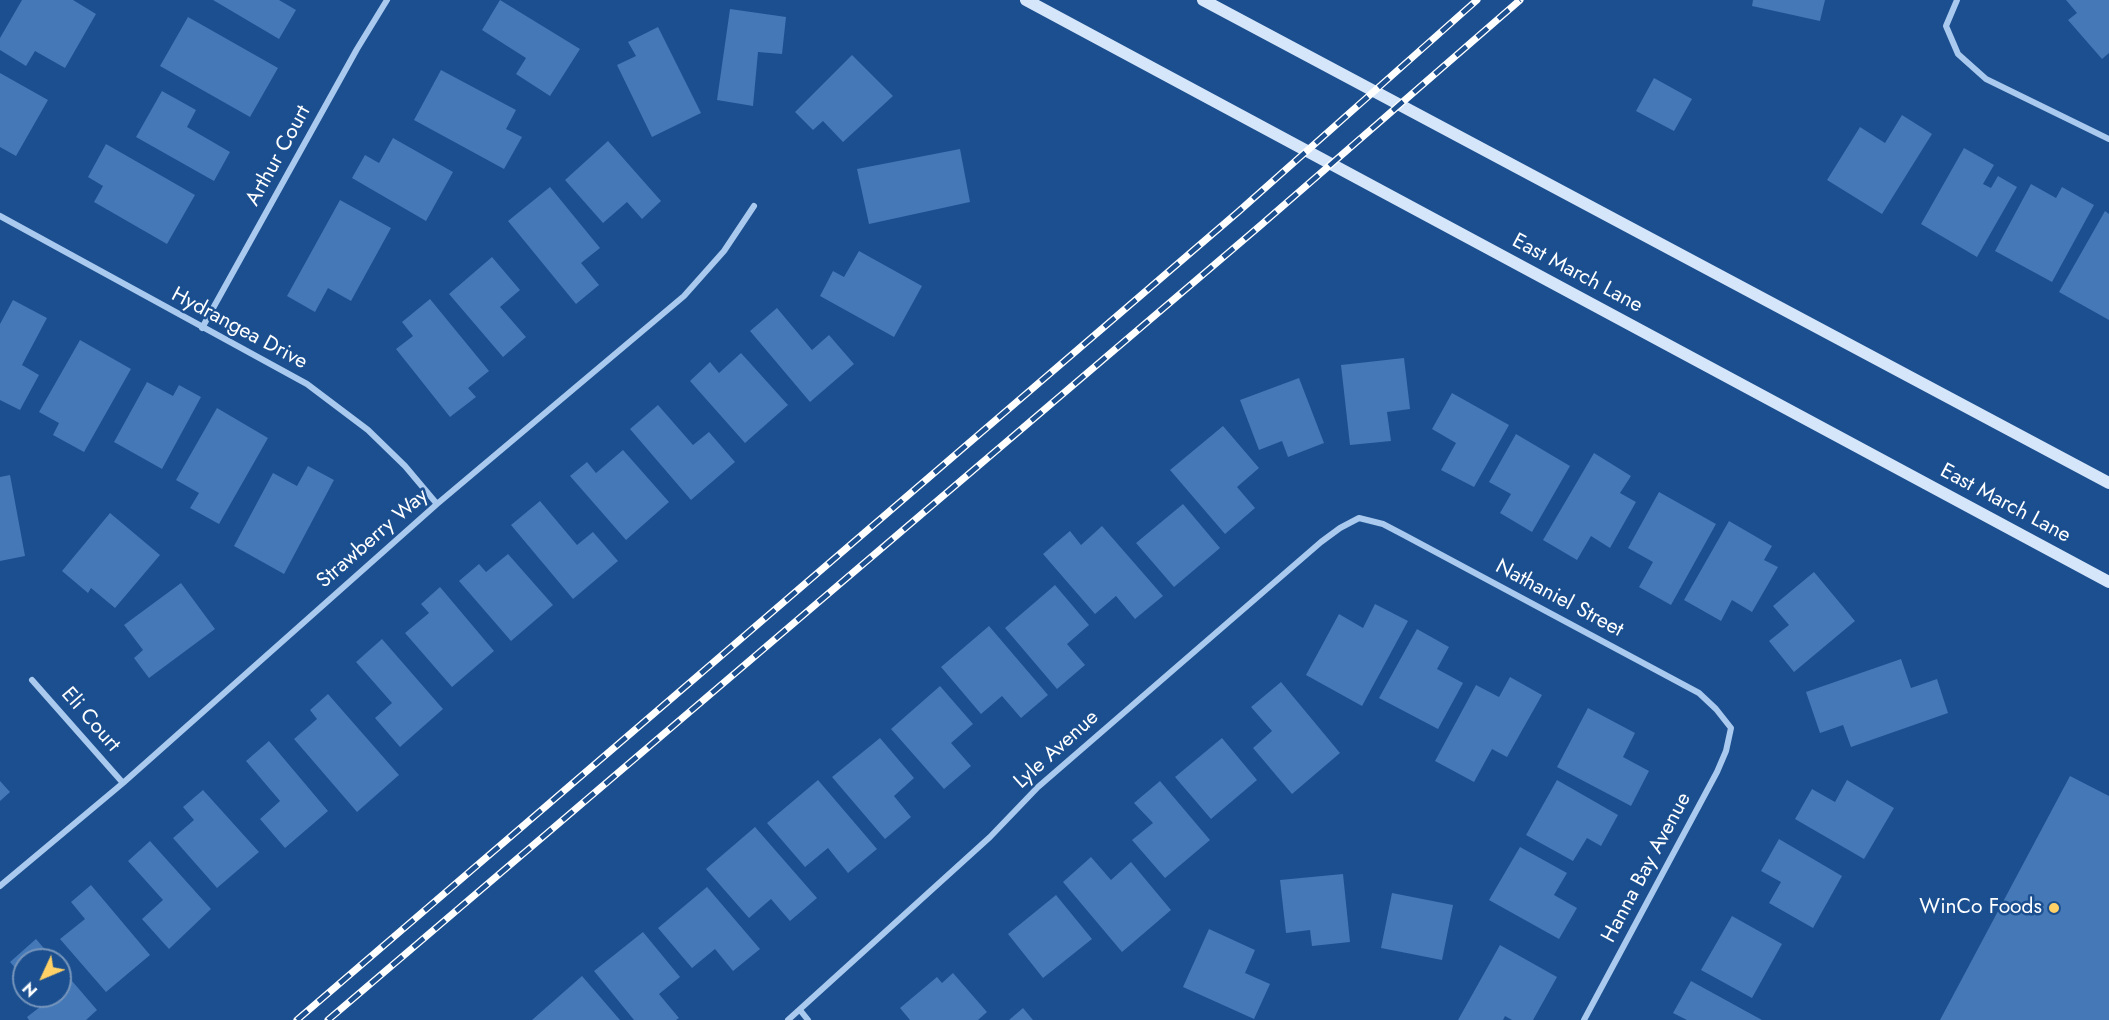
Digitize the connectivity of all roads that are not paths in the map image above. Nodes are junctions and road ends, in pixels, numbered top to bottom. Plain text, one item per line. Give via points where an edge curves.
1 (387, 0) edge
2 (1026, 0) edge
3 (1203, 0) edge
4 (1957, 0) edge
5 (2109, 139) edge
6 (754, 206) dead end
7 (0, 216) edge
8 (201, 328) junction
9 (2109, 483) edge
10 (437, 504) junction
11 (1359, 518) joint
12 (2109, 582) edge
13 (32, 680) dead end
14 (1731, 728) joint
15 (123, 783) junction
16 (0, 886) edge
17 (800, 1010) junction
18 (788, 1020) edge
19 (808, 1020) edge
20 (1584, 1020) edge

1 - 8 street, Arthur Court
2 - 12 main road, East March Lane
3 - 9 main road
4 - 5 street via 1946,26 1958,54 1986,79
6 - 10 street, Strawberry Way via 724,251 684,296
7 - 8 street, Hydrangea Drive
8 - 10 street, Hydrangea Drive via 307,384 360,424 405,466
10 - 15 street, Strawberry Way
11 - 14 street, Nathaniel Street via 1383,524 1699,693
11 - 17 street, Lyle Avenue via 1321,542 1038,787 990,837
13 - 15 street, Eli Court
14 - 20 street, Hanna Bay Avenue via 1717,772
15 - 16 street, Strawberry Way
17 - 18 street, Lyle Avenue
17 - 19 street

